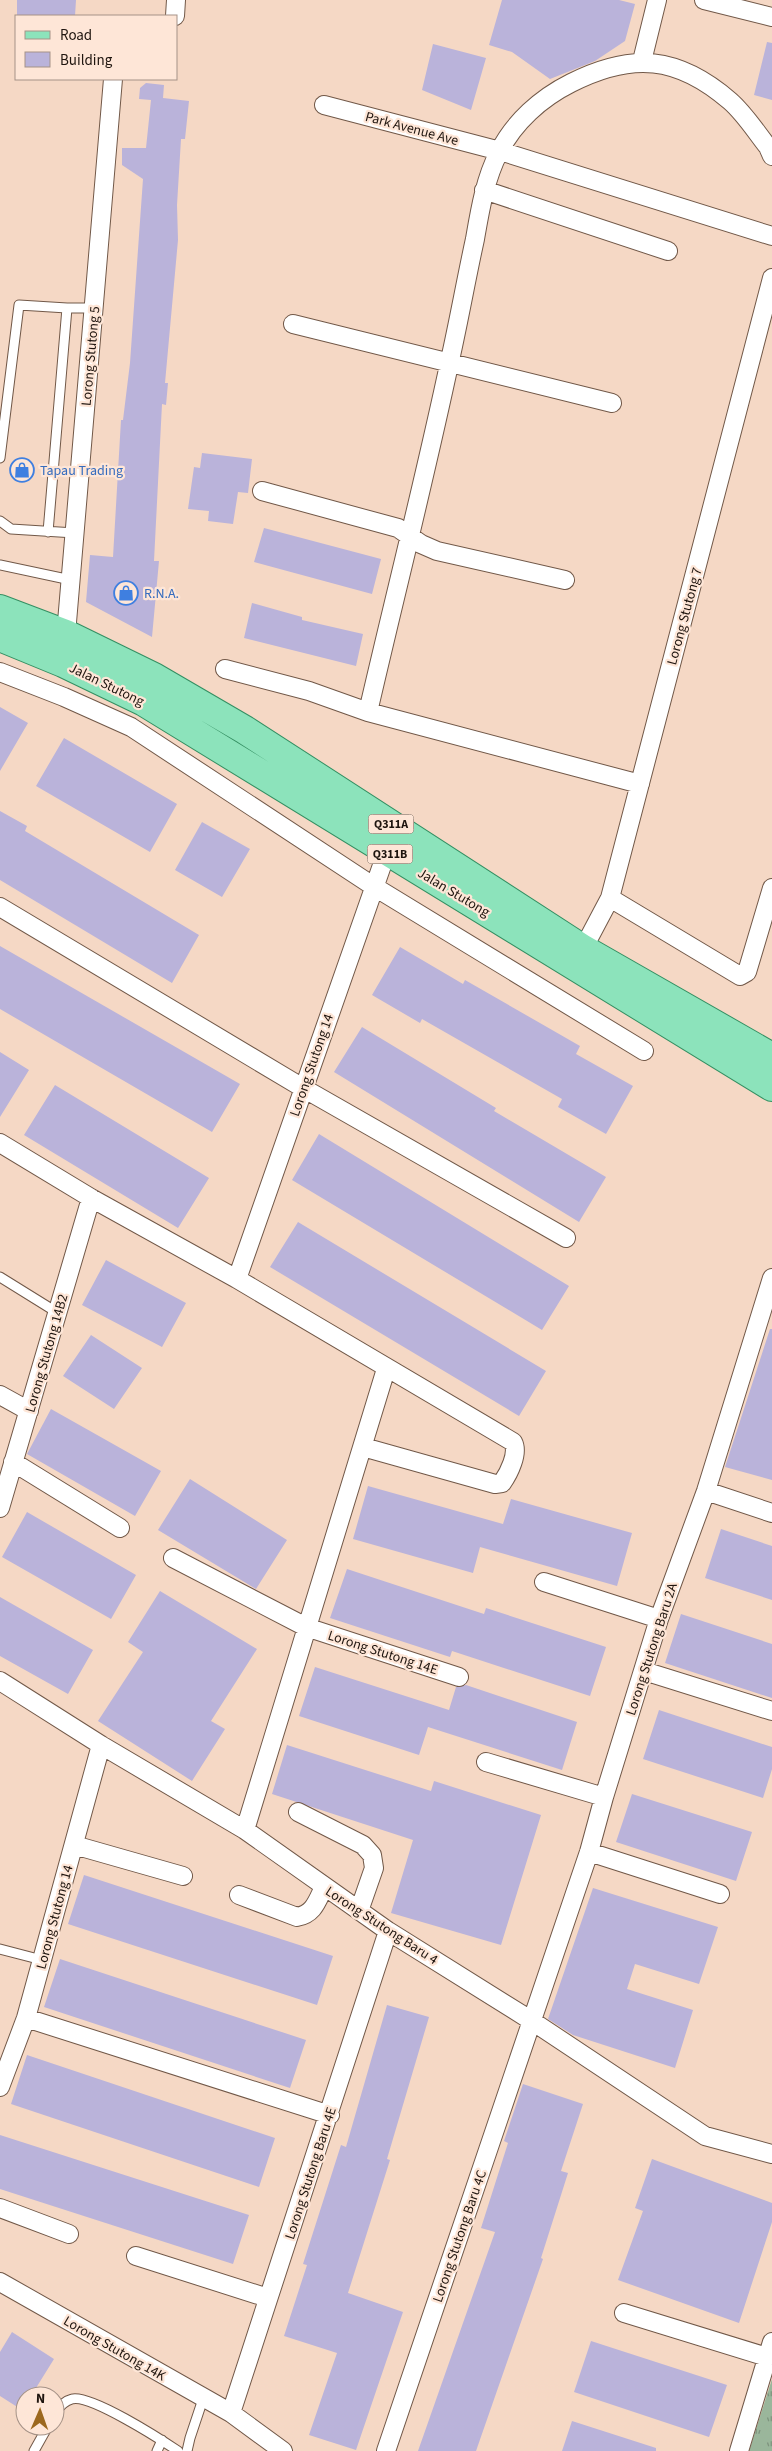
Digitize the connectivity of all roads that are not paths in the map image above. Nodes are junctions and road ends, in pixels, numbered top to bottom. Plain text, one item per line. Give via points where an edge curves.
1 (176, 0) edge
2 (657, 0) edge
3 (704, 0) edge
4 (175, 15) edge
5 (772, 17) edge
6 (642, 61) junction
7 (113, 80) edge
8 (324, 104) dead end
9 (500, 151) junction
10 (772, 156) edge
11 (484, 190) junction
12 (772, 236) edge
13 (668, 250) dead end
14 (772, 278) edge
15 (67, 308) junction
16 (94, 308) junction
17 (293, 324) dead end
18 (450, 362) junction
19 (612, 403) dead end
20 (0, 458) edge
21 (262, 491) dead end
22 (0, 521) edge
23 (48, 532) junction
24 (75, 533) junction
25 (408, 536) junction
26 (0, 565) edge
27 (71, 580) junction
28 (565, 580) dead end
29 (0, 609) edge
30 (66, 634) junction
31 (0, 637) edge
32 (225, 669) dead end
33 (0, 672) edge
34 (368, 712) junction
35 (640, 784) junction
36 (387, 851) junction
37 (373, 886) junction
38 (772, 888) edge
39 (610, 898) junction
40 (0, 907) edge
41 (583, 948) junction
42 (644, 1051) dead end
43 (772, 1057) edge
44 (772, 1087) edge
45 (303, 1088) junction
46 (0, 1143) edge
47 (91, 1198) junction
48 (566, 1238) dead end
49 (0, 1277) edge
50 (772, 1278) edge
51 (237, 1279) junction
52 (58, 1313) junction
53 (386, 1369) junction
54 (0, 1395) edge
55 (29, 1411) junction
56 (363, 1447) junction
57 (13, 1462) junction
58 (706, 1491) junction
59 (0, 1508) edge
60 (772, 1512) edge
61 (120, 1528) dead end
62 (173, 1558) dead end
63 (544, 1582) dead end
64 (659, 1619) junction
65 (306, 1627) junction
66 (644, 1670) junction
67 (460, 1677) dead end
68 (0, 1680) edge
69 (772, 1710) edge
70 (101, 1745) junction
71 (486, 1762) dead end
72 (604, 1797) junction
73 (298, 1812) dead end
74 (245, 1830) junction
75 (74, 1845) junction
76 (589, 1852) junction
77 (183, 1876) dead end
78 (324, 1887) junction
79 (720, 1894) dead end
80 (239, 1895) dead end
81 (359, 1911) junction
82 (388, 1932) junction
83 (0, 1948) edge
84 (42, 1960) junction
85 (26, 2018) junction
86 (532, 2021) junction
87 (0, 2087) edge
88 (330, 2115) junction
89 (772, 2154) edge
90 (0, 2208) edge
91 (69, 2234) dead end
92 (136, 2256) dead end
93 (0, 2282) edge
94 (268, 2298) junction
95 (624, 2313) dead end
96 (770, 2350) edge
97 (203, 2399) junction
98 (65, 2402) edge
99 (231, 2413) junction
100 (42, 2436) edge
101 (162, 2440) junction
102 (34, 2451) edge
103 (157, 2451) edge
104 (178, 2451) edge
105 (187, 2451) edge
106 (283, 2451) edge
107 (386, 2451) edge
108 (739, 2451) edge

1 - 4 street
2 - 6 street
3 - 5 street
6 - 9 street via 592,73 546,98 521,120
6 - 10 street via 662,64 708,85 732,102
7 - 16 street, Lorong Stutong 5
8 - 9 street, Park Avenue Ave
9 - 11 street
9 - 12 street, Park Avenue Ave
11 - 13 street
11 - 18 street
14 - 35 street, Lorong Stutong 7
15 - 16 lane
15 - 20 lane via 18,305
15 - 23 lane
16 - 24 street, Lorong Stutong 5
17 - 18 street
18 - 19 street
18 - 25 street
21 - 25 street via 398,528
22 - 23 lane via 11,529
23 - 24 lane
24 - 27 street, Lorong Stutong 5
25 - 28 street via 437,551
25 - 34 street
26 - 27 lane
27 - 30 street, Lorong Stutong 5
29 - 30 main road, Jalan Stutong / Q311A
30 - 41 main road, Jalan Stutong / Q311A via 154,677 245,730
31 - 36 main road, Jalan Stutong / Q311B via 144,702
32 - 34 street via 309,691
33 - 37 street via 131,727
34 - 35 street
35 - 39 street, Lorong Stutong 7
36 - 37 street, Lorong Stutong 14
36 - 44 main road, Jalan Stutong / Q311B
37 - 42 street
37 - 45 street, Lorong Stutong 14
38 - 39 street via 747,972 740,976
39 - 41 street, Lorong Stutong 7
40 - 45 street
41 - 43 main road, Jalan Stutong / Q311A
45 - 48 street
45 - 51 street, Lorong Stutong 14
46 - 47 street
47 - 51 street
47 - 52 street, Lorong Stutong 14B2
49 - 52 lane
50 - 58 street, Lorong Stutong Baru 2A
51 - 53 street
52 - 55 street, Lorong Stutong 14B2
53 - 56 street
53 - 56 street via 513,1442 516,1452 506,1477 502,1483 495,1484
54 - 55 street
55 - 57 street, Lorong Stutong 14B2
56 - 65 street
57 - 59 street, Lorong Stutong 14B2
57 - 61 street
58 - 60 street
58 - 64 street, Lorong Stutong Baru 2A
62 - 65 street, Lorong Stutong 14E
63 - 64 street
64 - 66 street, Lorong Stutong Baru 2A
65 - 67 street, Lorong Stutong 14E
65 - 74 street
66 - 69 street
66 - 72 street, Lorong Stutong Baru 2A
68 - 70 street, Lorong Stutong Baru 4
70 - 74 street, Lorong Stutong Baru 4
70 - 75 street, Lorong Stutong 14
71 - 72 street
72 - 76 street, Lorong Stutong Baru 2A
73 - 81 street via 363,1845 372,1855 374,1868
74 - 78 street, Lorong Stutong Baru 4
75 - 77 street
75 - 84 street, Lorong Stutong 14
76 - 79 street
76 - 86 street, Lorong Stutong Baru 2A
78 - 80 street via 313,1910 307,1916 297,1918
78 - 81 street, Lorong Stutong Baru 4
81 - 82 street, Lorong Stutong Baru 4
82 - 86 street, Lorong Stutong Baru 4
82 - 88 street, Lorong Stutong Baru 4E
83 - 84 lane
84 - 85 street, Lorong Stutong 14
85 - 87 street, Lorong Stutong 14
85 - 88 street
86 - 89 street, Lorong Stutong Baru 4 via 705,2136
86 - 107 street, Lorong Stutong Baru 4C
88 - 94 street, Lorong Stutong Baru 4E
90 - 91 street
92 - 94 street
93 - 97 street, Lorong Stutong 14K
94 - 99 street, Lorong Stutong Baru 4E
95 - 96 street
96 - 108 street
97 - 99 street, Lorong Stutong 14K
97 - 105 lane
98 - 101 lane via 72,2398 90,2401
99 - 106 street, Lorong Stutong 14K
100 - 102 lane
101 - 103 lane
101 - 104 lane

